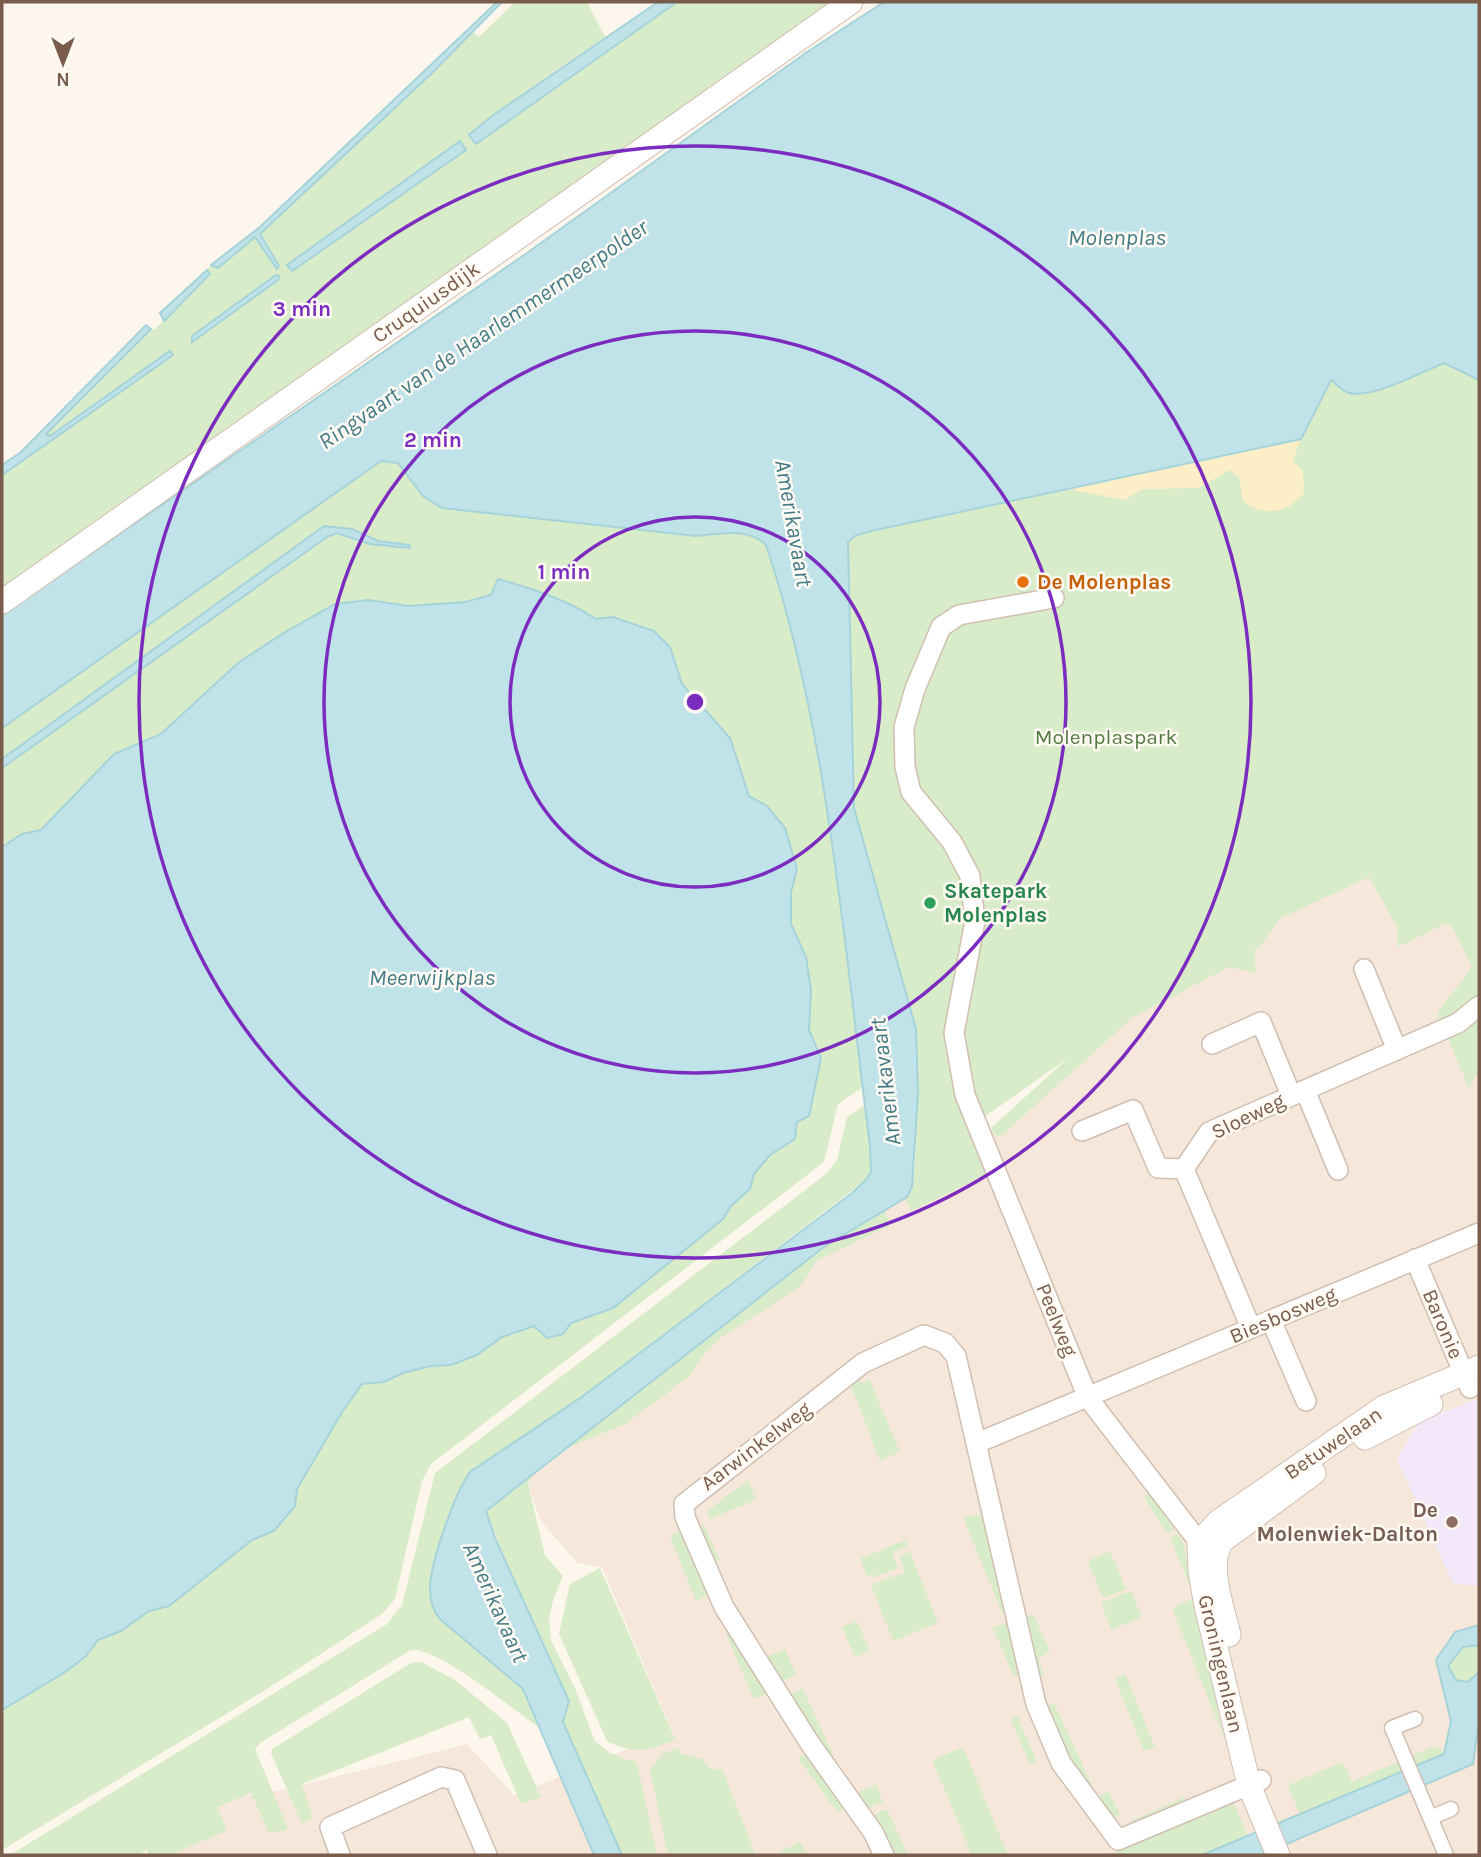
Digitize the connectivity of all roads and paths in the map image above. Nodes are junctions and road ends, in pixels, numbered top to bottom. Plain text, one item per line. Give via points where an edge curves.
1 (851, 2) edge
2 (1054, 598) dead end
3 (2, 602) edge
4 (1364, 969) dead end
5 (1479, 1006) edge
6 (1212, 1044) dead end
7 (1396, 1050) junction
8 (1298, 1093) junction
9 (1082, 1131) dead end
10 (1184, 1170) junction
11 (1338, 1170) dead end
12 (1479, 1233) edge
13 (1415, 1259) junction
14 (1271, 1320) junction
15 (1251, 1328) junction
16 (1473, 1378) edge
17 (1088, 1398) junction
18 (1306, 1401) dead end
19 (977, 1443) junction
20 (1208, 1546) junction
21 (1415, 1718) dead end
22 (1255, 1782) junction
23 (1451, 1809) dead end
24 (1430, 1818) junction
25 (1284, 1853) edge
26 (340, 1855) edge
27 (487, 1855) edge
28 (884, 1855) edge
29 (1446, 1855) edge

1 - 3 street, Cruquiusdijk
2 - 17 street, Peelweg via 959,615 941,626 904,727 905,767 911,792 952,842 970,876 975,920 954,1028 965,1095
4 - 7 street
5 - 7 street, Sloeweg via 1458,1023
6 - 8 street via 1261,1022
7 - 8 street, Sloeweg
8 - 10 street, Sloeweg via 1209,1132
8 - 11 street
9 - 10 street via 1133,1110 1158,1168
10 - 15 street
12 - 13 street, Biesbosweg
13 - 14 street, Biesbosweg
13 - 16 street, Baronie
14 - 15 street, Biesbosweg
14 - 18 street
15 - 17 street, Biesbosweg
16 - 20 street, Betuwelaan via 1384,1408 1219,1521
17 - 19 street
17 - 20 street, Peelweg
19 - 22 street, Aarwinkelweg via 1036,1704 1061,1763 1118,1840
19 - 28 street, Aarwinkelweg via 956,1356 945,1343 924,1335 863,1363 684,1504 685,1517 724,1607
20 - 22 street, Groningenlaan via 1200,1571 1206,1606
21 - 24 street via 1392,1728
22 - 25 street, Groningenlaan
23 - 24 street
24 - 29 street
26 - 27 street via 330,1827 441,1777 455,1780

